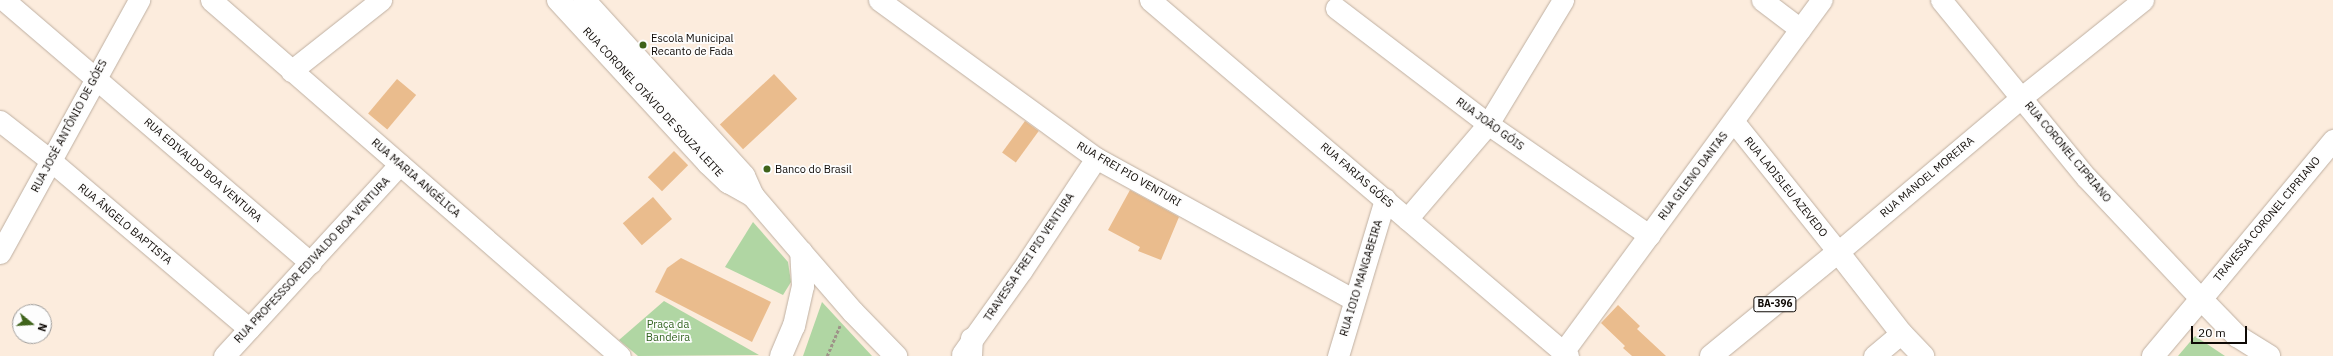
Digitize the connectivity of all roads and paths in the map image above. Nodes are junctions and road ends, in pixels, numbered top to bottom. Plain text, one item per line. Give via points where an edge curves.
1 (4, 0) edge
2 (139, 0) edge
3 (211, 0) edge
4 (381, 0) edge
5 (558, 0) edge
6 (584, 0) edge
7 (879, 0) edge
8 (1150, 0) edge
9 (1563, 0) edge
10 (1762, 0) edge
11 (1822, 0) edge
12 (1941, 0) edge
13 (2143, 0) edge
14 (1336, 8) dead end
15 (1800, 29) junction
16 (292, 71) junction
17 (94, 77) junction
18 (2022, 97) junction
19 (0, 121) edge
20 (1734, 122) junction
21 (1488, 124) junction
22 (2333, 140) edge
23 (1096, 158) junction
24 (50, 160) junction
25 (400, 164) junction
26 (753, 196) junction
27 (1386, 199) junction
28 (1407, 219) junction
29 (1649, 235) junction
30 (801, 252) junction
31 (1838, 252) junction
32 (0, 253) edge
33 (311, 263) junction
34 (1354, 299) junction
35 (2201, 299) junction
36 (852, 312) junction
37 (249, 329) junction
38 (1901, 333) junction
39 (968, 350) edge
40 (1565, 354) edge
41 (224, 356) edge
42 (620, 356) edge
43 (781, 356) edge
44 (827, 356) edge
45 (896, 356) edge
46 (1338, 356) edge
47 (1711, 356) edge
48 (1874, 356) edge
49 (1922, 356) edge
50 (2154, 356) edge
51 (2269, 356) edge

1 - 17 street, RUA EDIVALDO BOA VENTURA
2 - 17 street, RUA JOSÉ ANTÔNIO DE GÓES
3 - 16 street, RUA MARIA ANGÉLICA
4 - 16 street
5 - 26 main road, RUA CORONEL OTÁVIO DE SOUZA LEITE via 708,164 728,182
6 - 26 main road, RUA CORONEL OTÁVIO DE SOUZA LEITE via 744,176
7 - 23 street, RUA FREI PIO VENTURI
8 - 27 street, RUA FARIAS GÓES
9 - 21 street
10 - 15 street
11 - 15 street, RUA GILENO DANTAS
12 - 18 street, RUA CORONEL CIPRIANO
13 - 18 street, RUA MANOEL MOREIRA
14 - 21 street, RUA JOÃO GÓIS
15 - 20 street, RUA GILENO DANTAS
16 - 25 street, RUA MARIA ANGÉLICA
17 - 24 street, RUA JOSÉ ANTÔNIO DE GÓES
17 - 33 street, RUA EDIVALDO BOA VENTURA
18 - 31 street, RUA MANOEL MOREIRA
18 - 35 street, RUA CORONEL CIPRIANO via 2086,177
19 - 24 street, RUA ÂNGELO BAPTISTA
20 - 29 street, RUA GILENO DANTAS
20 - 31 street, RUA LADISLEU AZEVEDO
21 - 28 street
21 - 29 street, RUA JOÃO GÓIS
22 - 35 street, TRAVESSA CORONEL CIPRIANO
23 - 34 street, RUA FREI PIO VENTURI
23 - 39 street, TRAVESSA FREI PIO VENTURA
24 - 32 street, RUA JOSÉ ANTÔNIO DE GÓES
24 - 37 street, RUA ÂNGELO BAPTISTA
25 - 33 street, RUA PROFESSSOR EDIVALDO BOA VENTURA
25 - 42 street, RUA MARIA ANGÉLICA
26 - 30 main road, RUA CORONEL OTÁVIO DE SOUZA LEITE
27 - 28 street, RUA FARIAS GÓES
27 - 34 street, RUA IOIO MANGABEIRA
28 - 40 street, RUA FARIAS GÓES
29 - 40 street, RUA GILENO DANTAS
30 - 36 main road
30 - 43 main road via 803,286 794,326
31 - 38 main road
31 - 47 main road, RUA MANOEL MOREIRA / BA-396
33 - 37 street, RUA PROFESSSOR EDIVALDO BOA VENTURA
34 - 46 street, RUA IOIO MANGABEIRA
35 - 50 main road
35 - 51 main road via 2237,336
36 - 44 path via 838,327
36 - 45 main road
37 - 41 street, RUA PROFESSSOR EDIVALDO BOA VENTURA
38 - 48 street
38 - 49 main road

